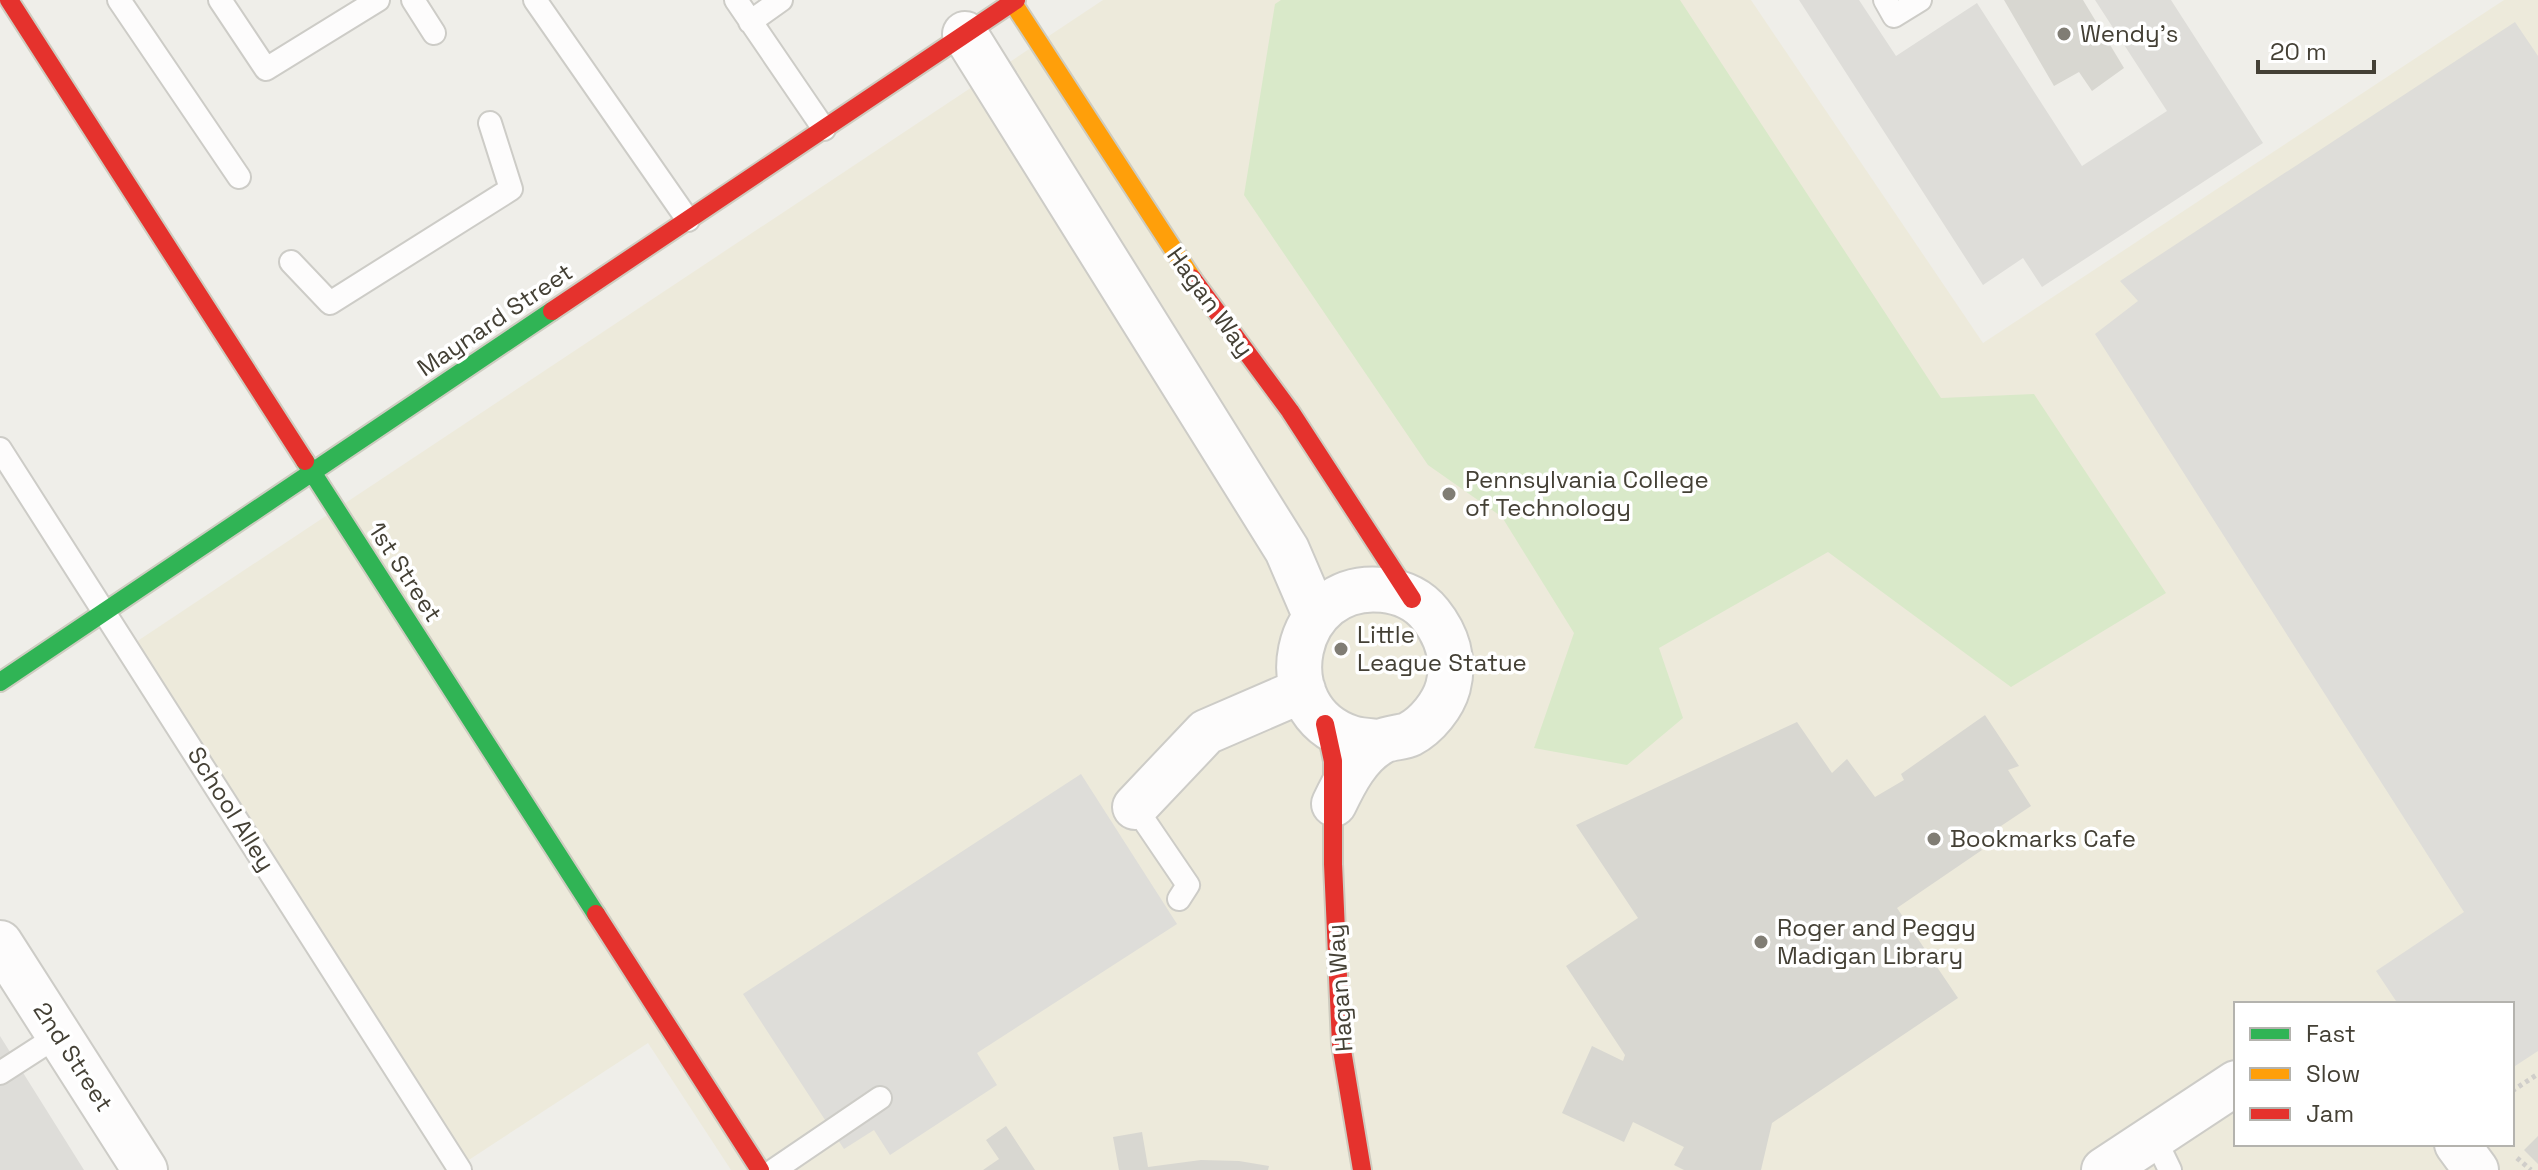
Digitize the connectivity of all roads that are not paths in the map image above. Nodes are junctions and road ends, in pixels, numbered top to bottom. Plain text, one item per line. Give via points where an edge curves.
1 (9, 0) edge
2 (119, 0) edge
3 (220, 0) edge
4 (378, 0) edge
5 (413, 0) edge
6 (535, 0) edge
7 (736, 0) edge
8 (781, 0) edge
9 (1885, 0) edge
10 (1920, 0) edge
11 (1014, 1) edge
12 (750, 22) junction
13 (434, 33) dead end
14 (965, 34) junction
15 (490, 123) dead end
16 (824, 129) junction
17 (239, 177) dead end
18 (688, 220) junction
19 (291, 262) dead end
20 (0, 449) edge
21 (312, 472) junction
22 (1412, 599) junction
23 (106, 611) junction
24 (1315, 615) junction
25 (0, 682) edge
26 (1314, 707) junction
27 (1381, 742) junction
28 (1334, 804) junction
29 (1135, 807) joint
30 (1179, 899) dead end
31 (0, 943) edge
32 (59, 1035) junction
33 (0, 1073) edge
34 (2234, 1085) edge
35 (880, 1098) dead end
36 (2458, 1146) edge
37 (2162, 1153) edge
38 (145, 1170) edge
39 (460, 1170) edge
40 (760, 1170) edge
41 (774, 1170) edge
42 (1362, 1170) edge
43 (2104, 1170) edge
44 (2476, 1170) edge

1 - 21 street, 1st Street
2 - 17 lane
3 - 4 lane via 266,69
5 - 13 lane
6 - 18 lane
7 - 12 lane
8 - 12 lane
9 - 10 lane via 1894,16
11 - 14 street, Maynard Street
11 - 22 street, Hagan Way via 1177,258 1290,411
12 - 16 lane
14 - 16 street, Maynard Street
14 - 24 street via 1287,550
15 - 19 lane via 511,189 330,303
16 - 18 street, Maynard Street
18 - 21 street, Maynard Street
20 - 23 lane, School Alley
21 - 23 street, Maynard Street
21 - 40 street, 1st Street
22 - 24 street, Hagan Way via 1397,591 1368,588 1339,596
22 - 27 street, Hagan Way via 1443,630 1451,659 1448,689 1433,715 1410,734
23 - 25 street, Maynard Street
23 - 39 lane, School Alley
24 - 26 street, Hagan Way via 1301,642 1298,672
26 - 27 street via 1351,738
26 - 28 street, Hagan Way via 1333,761
26 - 29 street via 1206,732
27 - 28 street, Hagan Way via 1350,772
28 - 42 street, Hagan Way via 1341,1044
29 - 30 lane via 1188,885
31 - 32 street, 2nd Street
32 - 33 lane
32 - 38 street, 2nd Street
34 - 37 street
35 - 41 lane
36 - 44 street
37 - 43 street

